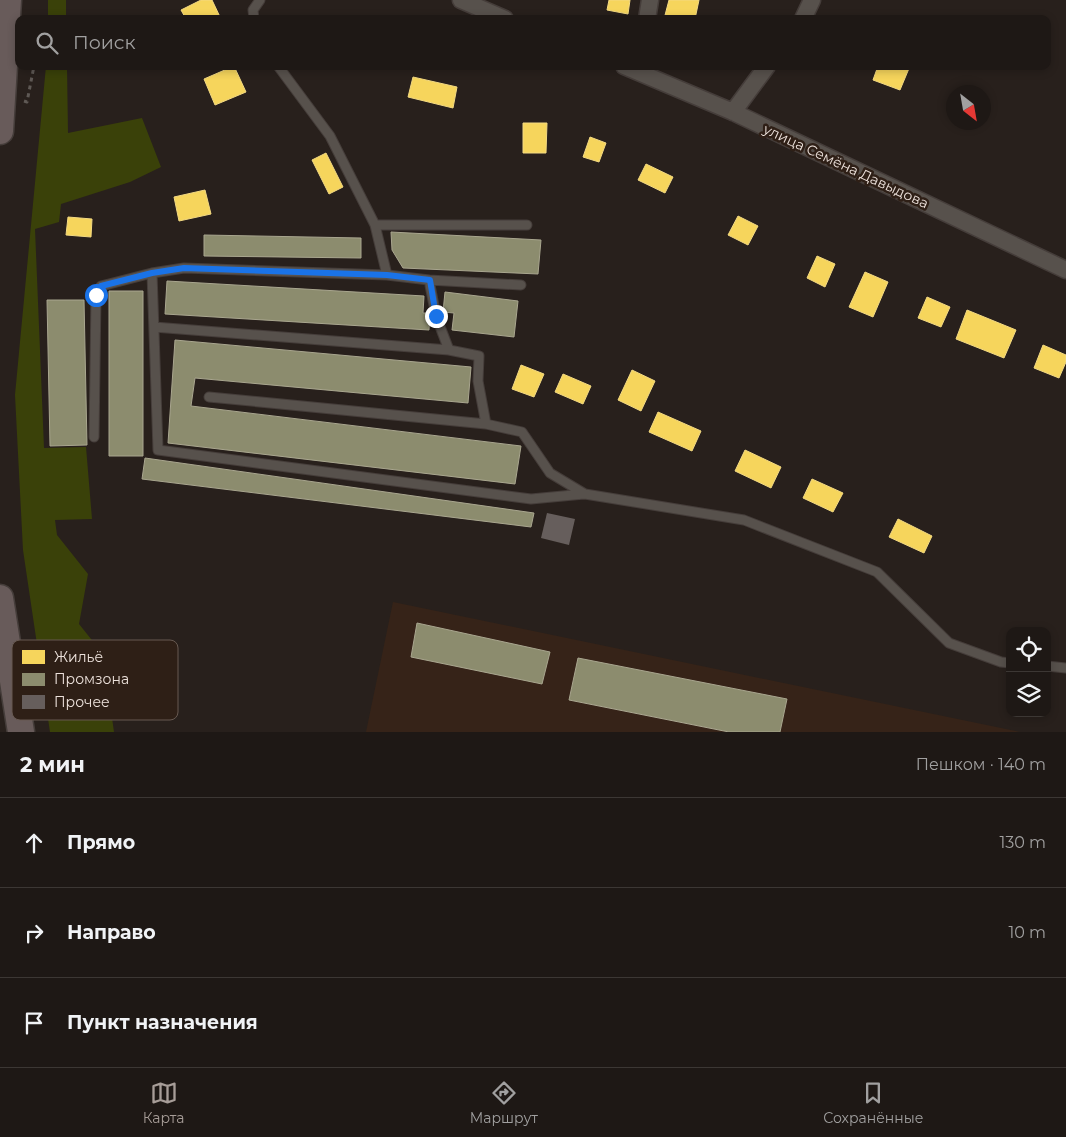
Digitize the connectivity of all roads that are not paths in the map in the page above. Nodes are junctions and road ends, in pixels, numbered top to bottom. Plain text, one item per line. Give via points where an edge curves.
1 (8, 0) edge
2 (260, 0) edge
3 (461, 0) edge
4 (650, 0) edge
5 (812, 0) edge
6 (254, 15) edge
7 (496, 15) edge
8 (648, 15) edge
9 (805, 15) edge
10 (281, 70) edge
11 (637, 70) edge
12 (764, 70) edge
13 (733, 112) junction
14 (0, 131) edge
15 (375, 225) junction
16 (527, 225) dead end
17 (1066, 270) edge
18 (152, 273) junction
19 (387, 275) junction
20 (430, 280) junction
21 (520, 285) dead end
22 (154, 327) junction
23 (449, 350) junction
24 (209, 397) dead end
25 (486, 424) junction
26 (94, 437) dead end
27 (585, 494) junction
28 (0, 598) edge
29 (1006, 663) edge
30 (1051, 666) edge
31 (1066, 668) edge
32 (12, 678) edge

1 - 14 main road
2 - 6 lane
3 - 7 street
4 - 8 street
5 - 9 street
10 - 15 lane via 330,136
11 - 13 street, улица Семёна Давыдова
12 - 13 street
13 - 17 street, улица Семёна Давыдова
15 - 16 lane
15 - 19 lane
18 - 19 lane via 184,268
18 - 22 lane
18 - 26 lane via 101,286 96,295
19 - 20 lane
20 - 21 lane
20 - 23 lane via 436,316
22 - 23 lane
22 - 27 lane via 158,450 531,499
23 - 25 lane via 479,356 478,381
24 - 25 lane
25 - 27 lane via 522,432 550,473
27 - 29 lane via 744,520 877,572 949,643
28 - 32 main road
30 - 31 lane

